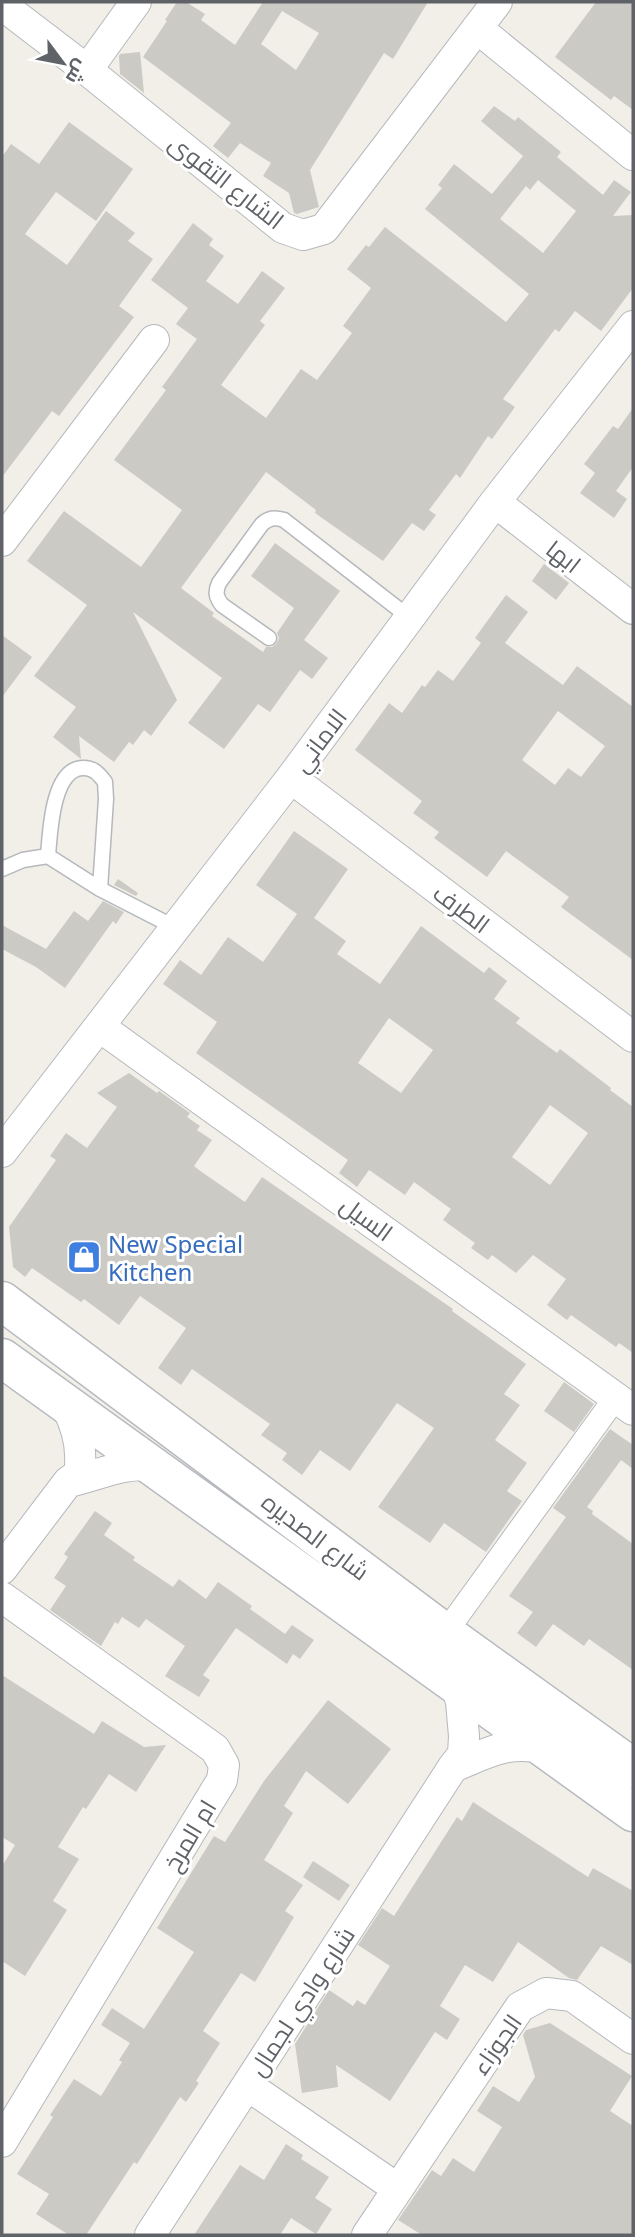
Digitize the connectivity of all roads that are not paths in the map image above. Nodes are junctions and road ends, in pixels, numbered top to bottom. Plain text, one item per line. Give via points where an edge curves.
1 (136, 2) edge
2 (497, 2) edge
3 (2, 5) edge
4 (478, 28) junction
5 (87, 69) junction
6 (633, 155) edge
7 (633, 326) edge
8 (154, 340) dead end
9 (495, 502) junction
10 (2, 541) edge
11 (633, 609) edge
12 (410, 618) junction
13 (269, 638) dead end
14 (291, 778) junction
15 (48, 856) junction
16 (2, 869) edge
17 (100, 889) junction
18 (176, 928) junction
19 (100, 1027) junction
20 (633, 1037) edge
21 (2, 1152) edge
22 (2, 1301) edge
23 (2, 1358) edge
24 (624, 1403) edge
25 (66, 1405) junction
26 (153, 1465) junction
27 (68, 1482) junction
28 (2, 1569) edge
29 (2, 1597) edge
30 (445, 1633) junction
31 (456, 1685) junction
32 (544, 1748) junction
33 (453, 1767) junction
34 (633, 1768) edge
35 (633, 1812) edge
36 (633, 2039) edge
37 (247, 2085) junction
38 (2, 2142) edge
39 (398, 2189) junction
40 (150, 2235) edge
41 (367, 2235) edge

1 - 5 street
2 - 4 street, الشارع التقوى
3 - 5 street, الشارع التقوى
4 - 5 street, الشارع التقوى via 324,229 303,235 283,228
4 - 6 street
7 - 9 street, الاماني
8 - 10 street
9 - 11 street, ابها
9 - 12 street, الاماني
12 - 13 lane via 284,520 268,519 216,591 222,605
12 - 14 street, الاماني
14 - 18 street, الاماني
14 - 20 street, الطرف
15 - 16 lane
15 - 17 lane
15 - 17 lane via 56,797 65,776 83,768 94,770 105,782 106,799
17 - 18 lane
18 - 19 street, الاماني
19 - 21 street, الاماني
19 - 24 street, السيل
22 - 30 main road, شارع الصديره
23 - 25 main road, شارع الصديره
24 - 30 street
25 - 26 main road, شارع الصديره
25 - 27 street via 78,1431 81,1460 79,1474
26 - 27 street via 108,1469
26 - 31 main road, شارع الصديره
27 - 28 street
29 - 38 street, ام المرخ via 215,1749 224,1765 222,1780
30 - 34 main road, شارع الصديره
31 - 32 main road, شارع الصديره
31 - 33 street, شارع وادي لجمال via 464,1745
32 - 33 street via 508,1745
32 - 35 main road, شارع الصديره
33 - 37 street, شارع وادي لجمال
36 - 39 street, الجوزاء via 572,1996 546,1993 520,2007
37 - 39 street
37 - 40 street, شارع وادي لجمال
39 - 41 street, الجوزاء

